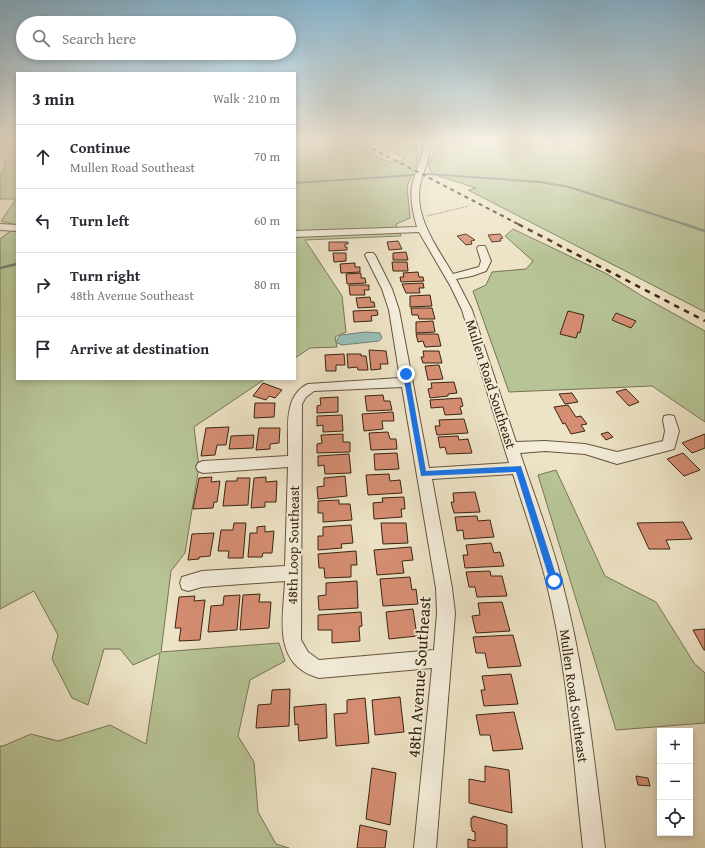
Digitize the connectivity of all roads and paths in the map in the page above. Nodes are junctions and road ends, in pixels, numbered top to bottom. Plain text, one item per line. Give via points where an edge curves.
1 (418, 181) edge
2 (469, 206) dead end
3 (420, 223) junction
4 (0, 227) edge
5 (16, 228) edge
6 (296, 234) edge
7 (482, 248) dead end
8 (370, 255) dead end
9 (451, 277) junction
10 (407, 382) junction
11 (669, 420) dead end
12 (512, 448) junction
13 (295, 461) junction
14 (203, 467) dead end
15 (518, 468) junction
16 (423, 474) junction
17 (292, 573) junction
18 (188, 583) dead end
19 (442, 658) junction
20 (425, 848) edge
21 (594, 848) edge

1 - 3 street, Mullen Road Southeast via 415,198
2 - 3 path
3 - 6 street
3 - 9 street, Mullen Road Southeast
4 - 5 street
7 - 9 street via 486,261 483,268
8 - 10 street, 48th Avenue Southeast via 394,310
9 - 12 street, Mullen Road Southeast via 467,310
10 - 13 street, 48th Loop Southeast via 316,387 304,391 296,404
10 - 16 street, 48th Avenue Southeast
11 - 12 street via 672,431 669,445 617,458 585,449 546,446
12 - 15 street, Mullen Road Southeast
13 - 14 street
13 - 17 street, 48th Loop Southeast
15 - 16 street
15 - 21 street, Mullen Road Southeast via 538,527 562,615 576,696
16 - 19 street, 48th Avenue Southeast via 444,588 446,613
17 - 18 street via 202,579
17 - 19 street, 48th Loop Southeast via 292,640 297,653 306,663 319,669 327,669
19 - 20 street, 48th Avenue Southeast

